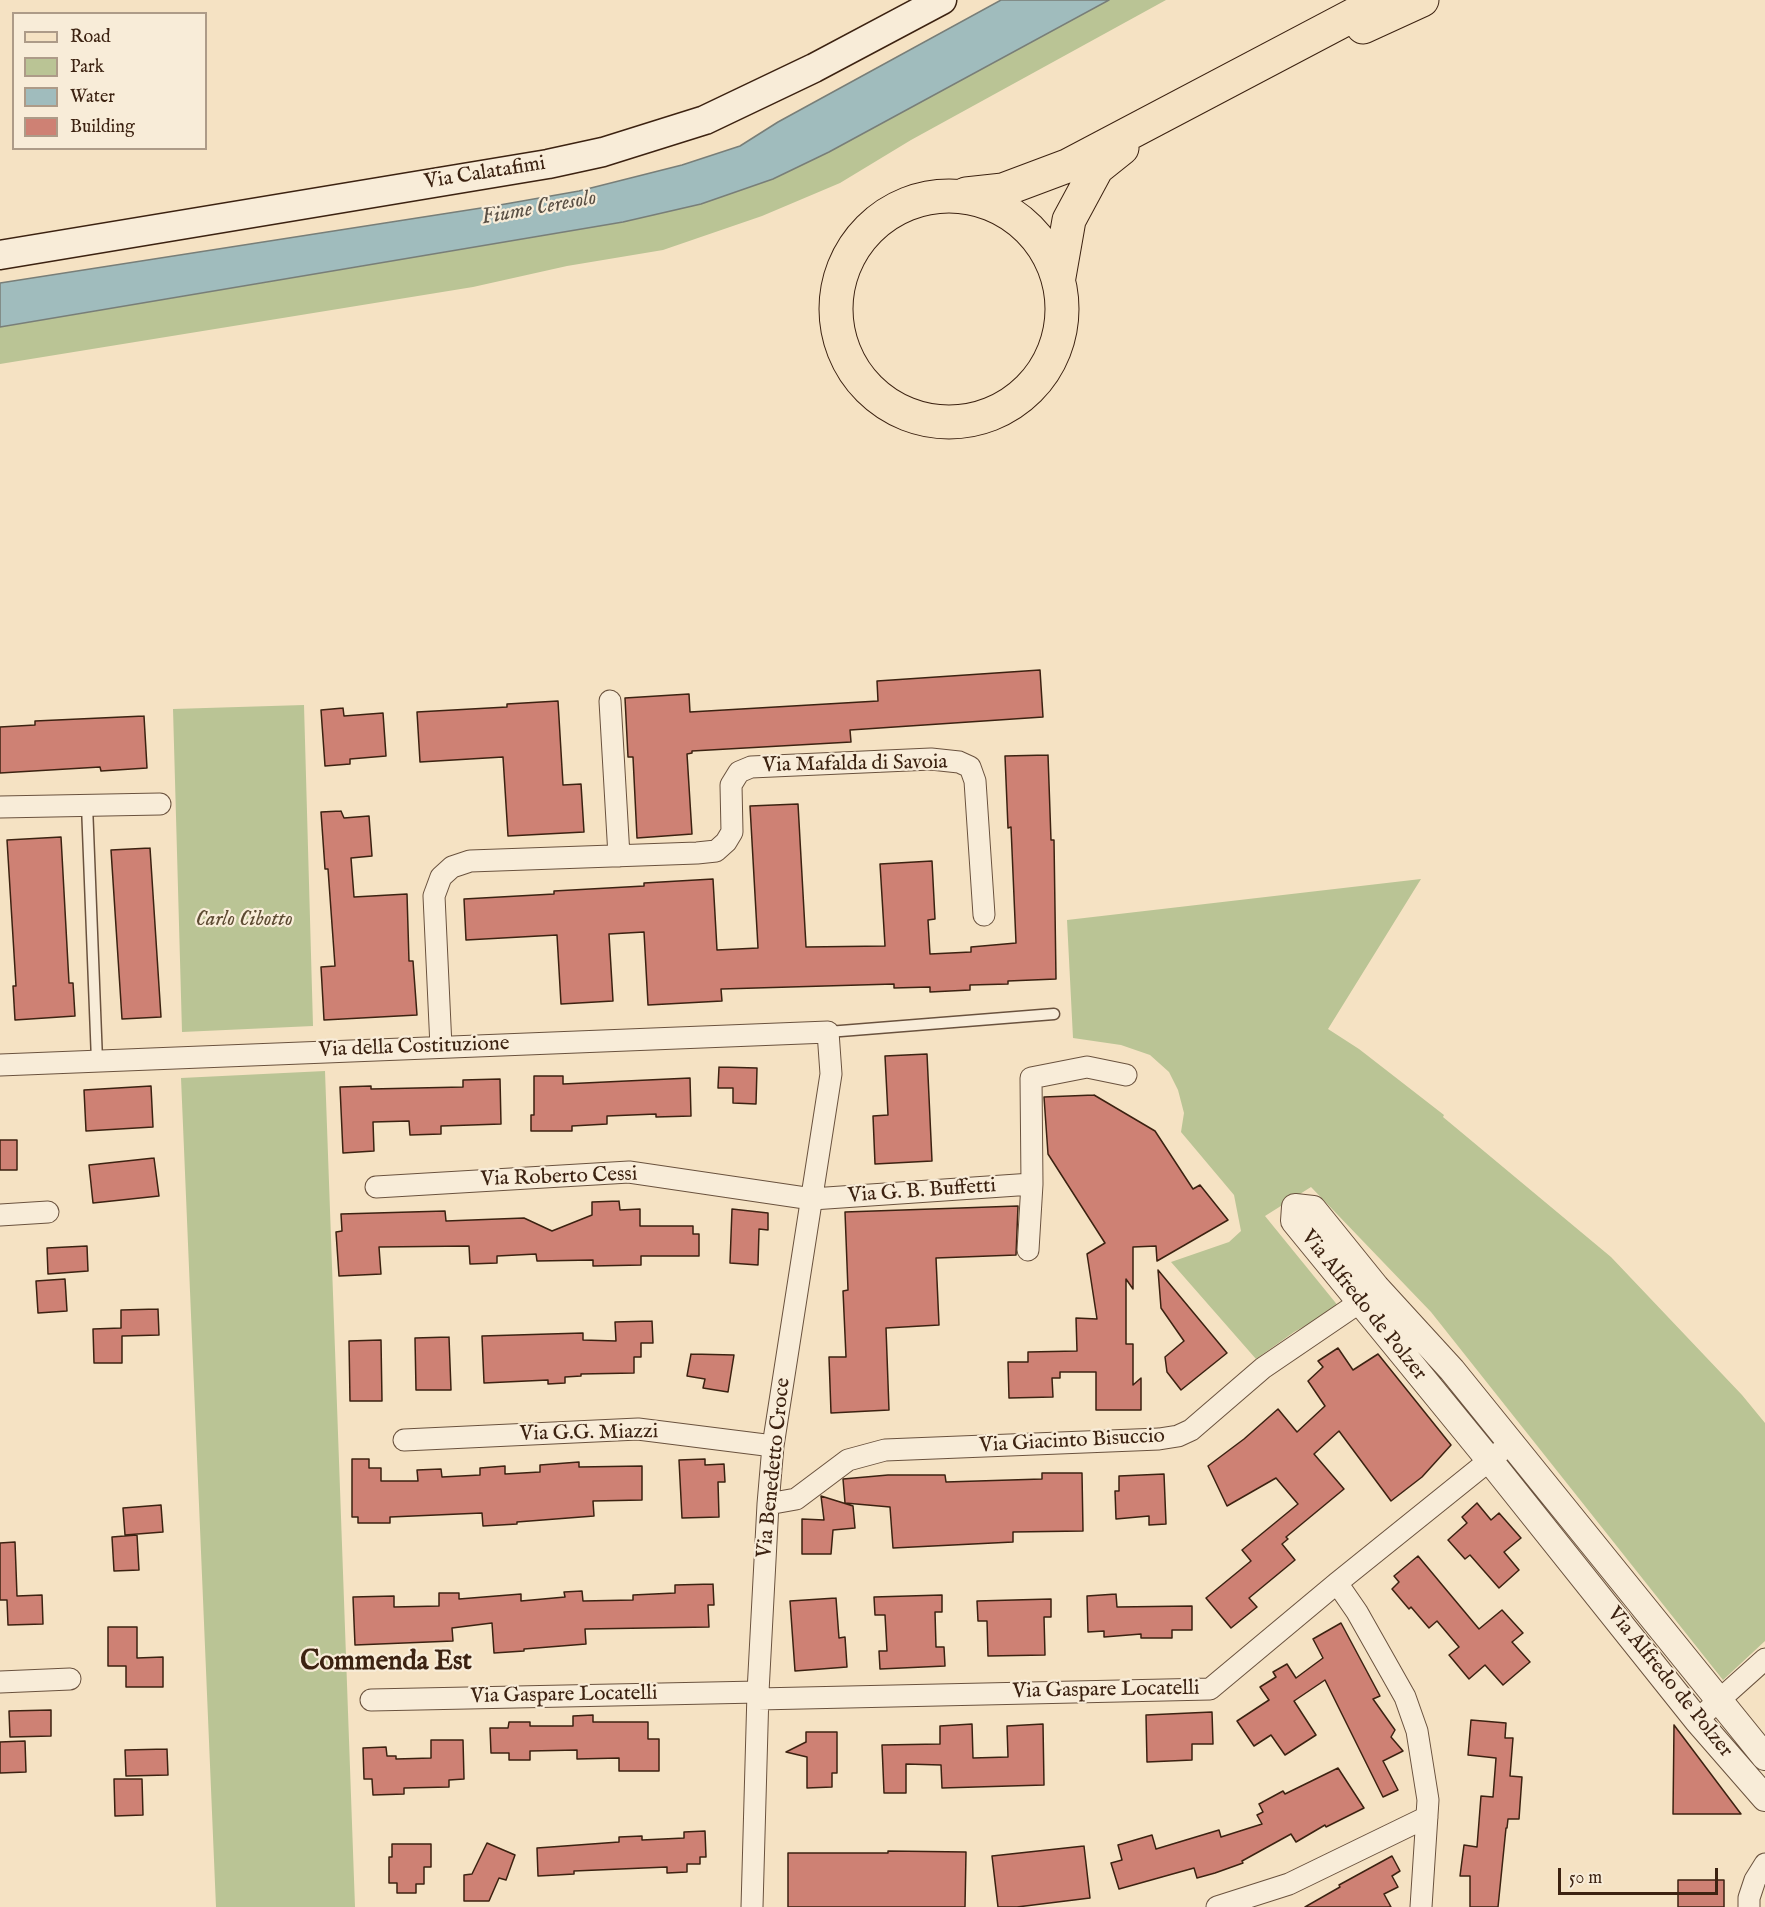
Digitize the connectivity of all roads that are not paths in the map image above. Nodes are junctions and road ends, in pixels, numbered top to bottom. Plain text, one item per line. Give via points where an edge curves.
1 (942, 0) edge
2 (1347, 0) edge
3 (1382, 0) edge
4 (1422, 0) edge
5 (1300, 44) junction
6 (1158, 119) junction
7 (959, 195) junction
8 (0, 255) edge
9 (1059, 277) junction
10 (610, 701) dead end
11 (160, 804) dead end
12 (87, 805) junction
13 (0, 807) edge
14 (619, 856) junction
15 (984, 915) dead end
16 (1054, 1014) dead end
17 (828, 1032) junction
18 (441, 1047) junction
19 (0, 1059) edge
20 (97, 1061) junction
21 (1126, 1075) dead end
22 (1032, 1184) junction
23 (376, 1186) dead end
24 (812, 1199) junction
25 (48, 1212) dead end
26 (0, 1215) edge
27 (1028, 1250) dead end
28 (1368, 1294) junction
29 (404, 1440) dead end
30 (1510, 1443) junction
31 (773, 1446) junction
32 (1491, 1462) junction
33 (768, 1504) junction
34 (1337, 1583) junction
35 (1765, 1659) edge
36 (69, 1679) dead end
37 (0, 1682) edge
38 (758, 1696) junction
39 (371, 1700) dead end
40 (1719, 1702) junction
41 (1697, 1720) junction
42 (1765, 1757) edge
43 (1765, 1798) edge
44 (1427, 1817) junction
45 (1765, 1864) edge
46 (752, 1907) edge
47 (1217, 1907) edge
48 (1421, 1907) edge
49 (1749, 1907) edge

1 - 8 main road, Via Calatafimi via 705,120 603,152
2 - 5 main road
3 - 5 main road
4 - 5 main road via 1365,27
5 - 6 main road
6 - 7 main road via 1067,166 1003,190
6 - 9 main road via 1097,168 1069,220
7 - 9 main road via 992,203 1021,221 1044,246
7 - 9 main road via 920,198 885,214 857,241 839,275 834,313 842,351 869,390 892,408 928,421 967,422 1004,409 1034,385 1054,353 1063,315
10 - 14 street
11 - 12 street
12 - 13 street
12 - 20 lane
14 - 15 street, Via Mafalda di Savoia via 716,851 732,832 732,785 739,772 751,767 931,759 959,762 970,767 975,781
14 - 18 street, Via Mafalda di Savoia via 470,861 452,867 441,877 434,896
16 - 17 lane
17 - 18 street, Via della Costituzione
17 - 24 street, Via Benedetto Croce via 831,1074
18 - 20 street, Via della Costituzione
19 - 20 street, Via della Costituzione
21 - 22 street via 1087,1067 1031,1078
22 - 24 street, Via G. B. Buffetti
22 - 27 street
23 - 24 street, Via Roberto Cessi via 629,1172
24 - 31 street, Via Benedetto Croce
25 - 26 street
28 - 30 street, Via Alfredo de Polzer via 1452,1370
28 - 32 street, Via Alfredo de Polzer
28 - 33 street, Via Giacinto Bisuccio via 1263,1368 1191,1430 1178,1436 885,1450 848,1460 796,1499
29 - 31 street, Via G.G. Miazzi via 638,1429
30 - 32 street, Via Gaspare Locatelli
30 - 40 street, Via Alfredo de Polzer
31 - 33 street, Via Benedetto Croce
32 - 34 street, Via Gaspare Locatelli
32 - 41 street, Via Alfredo de Polzer
33 - 38 street, Via Benedetto Croce
34 - 38 street, Via Gaspare Locatelli via 1210,1689
34 - 44 street via 1405,1698 1417,1731
35 - 40 street
36 - 37 street
38 - 39 street, Via Gaspare Locatelli
38 - 46 street, Via Benedetto Croce
40 - 41 street
40 - 42 street, Via Alfredo de Polzer
41 - 43 street, Via Alfredo de Polzer
44 - 47 street via 1289,1884
44 - 48 street
45 - 49 street via 1755,1880

